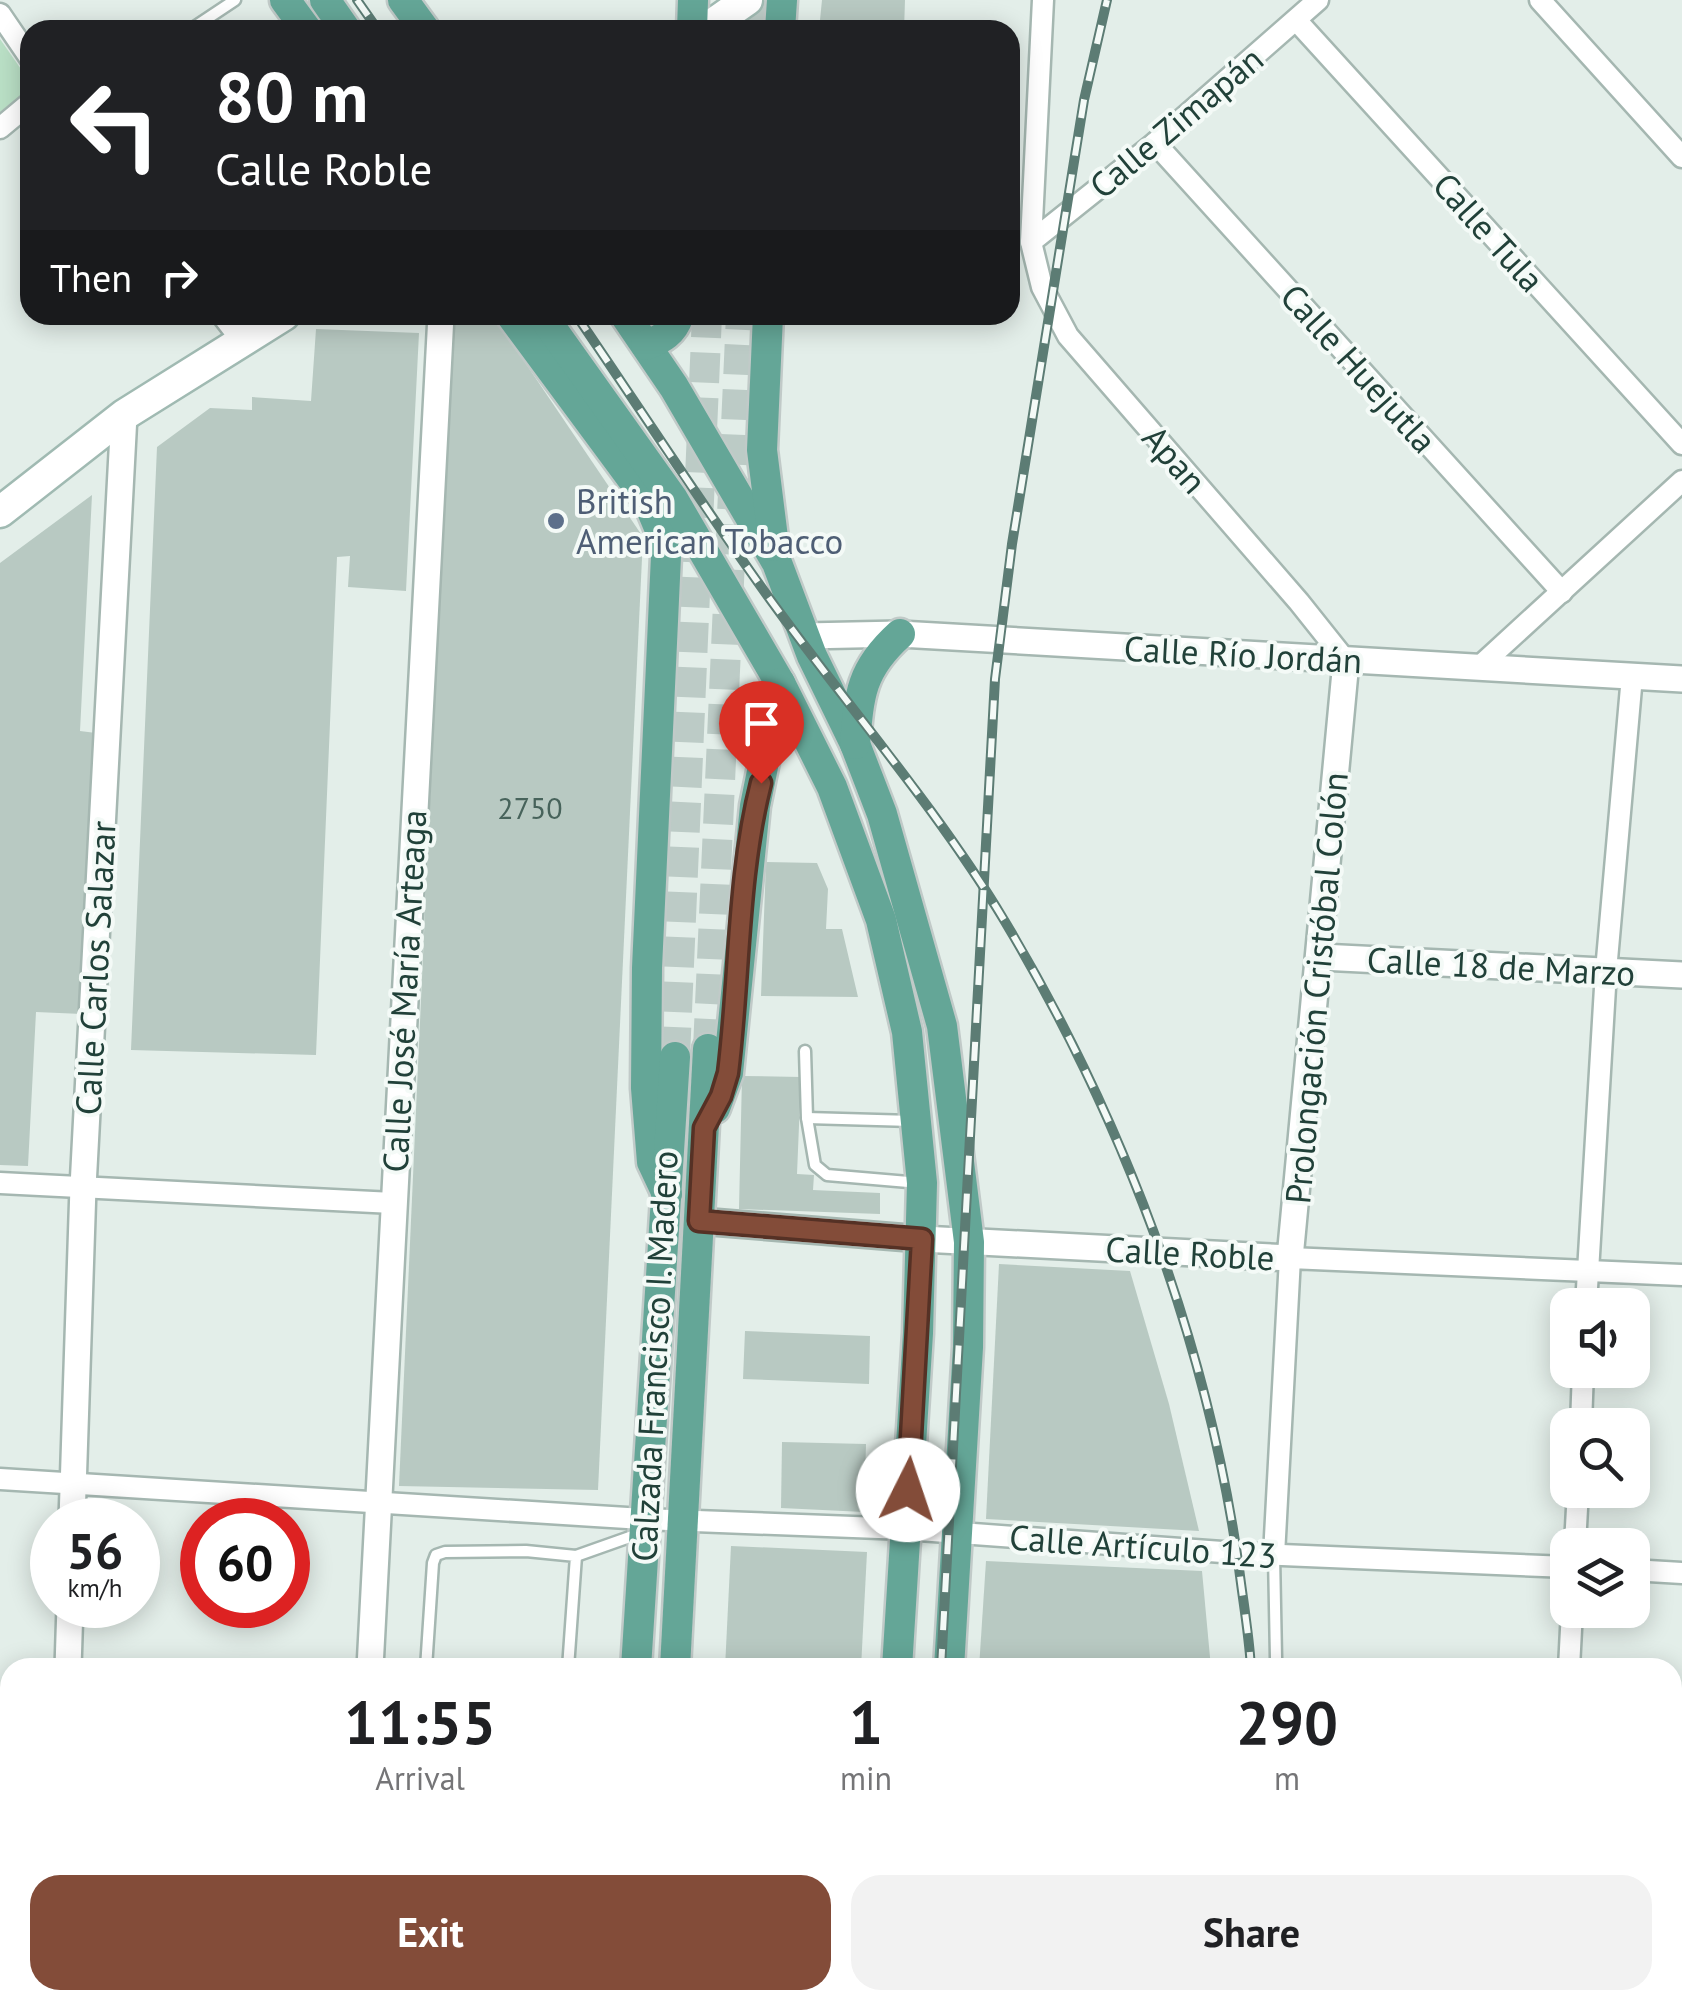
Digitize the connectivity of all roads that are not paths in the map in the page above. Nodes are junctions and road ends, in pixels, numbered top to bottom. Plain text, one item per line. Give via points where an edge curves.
1 (235, 0) edge
2 (747, 0) edge
3 (1043, 0) edge
4 (1318, 0) edge
5 (1540, 0) edge
6 (0, 14) edge
7 (205, 20) edge
8 (718, 20) edge
9 (1296, 20) junction
10 (20, 43) edge
11 (20, 111) edge
12 (0, 128) edge
13 (1155, 143) junction
14 (1682, 157) edge
15 (1031, 242) junction
16 (229, 325) edge
17 (268, 325) edge
18 (440, 325) edge
19 (518, 325) edge
20 (549, 325) edge
21 (632, 325) edge
22 (674, 325) edge
23 (768, 325) edge
24 (242, 342) junction
25 (646, 345) junction
26 (124, 416) junction
27 (1682, 444) edge
28 (1682, 481) edge
29 (0, 512) edge
30 (777, 564) junction
31 (1562, 592) junction
32 (900, 634) junction
33 (805, 636) junction
34 (1346, 661) junction
35 (1480, 666) junction
36 (1632, 676) junction
37 (1682, 679) edge
38 (780, 684) junction
39 (855, 744) junction
40 (913, 913) junction
41 (881, 920) junction
42 (1320, 957) junction
43 (1606, 971) junction
44 (1682, 975) edge
45 (708, 1048) tunnel mouth
46 (805, 1051) dead end
47 (675, 1057) tunnel mouth
48 (807, 1118) junction
49 (918, 1121) junction
50 (704, 1128) junction
51 (0, 1183) edge
52 (922, 1184) junction
53 (83, 1187) junction
54 (667, 1194) junction
55 (393, 1203) junction
56 (699, 1221) junction
57 (922, 1239) junction
58 (970, 1242) junction
59 (1290, 1258) junction
60 (1588, 1271) junction
61 (1682, 1274) edge
62 (1587, 1288) edge
63 (0, 1479) edge
64 (74, 1484) junction
65 (73, 1498) edge
66 (379, 1502) junction
67 (682, 1521) junction
68 (643, 1525) junction
69 (905, 1529) junction
70 (956, 1534) junction
71 (1274, 1554) junction
72 (576, 1556) junction
73 (1550, 1566) edge
74 (1650, 1571) edge
75 (1682, 1573) edge
76 (69, 1628) edge
77 (1571, 1628) edge
78 (68, 1658) edge
79 (371, 1658) edge
80 (427, 1658) edge
81 (569, 1658) edge
82 (636, 1658) edge
83 (675, 1658) edge
84 (898, 1658) edge
85 (950, 1658) edge
86 (1276, 1658) dead end
87 (1570, 1658) edge

1 - 7 lane
2 - 8 main road
3 - 15 street, Apan
4 - 9 street, Calle Zimapán
5 - 14 street
6 - 10 street
9 - 13 street, Calle Zimapán
9 - 27 street, Calle Tula
11 - 12 street
13 - 15 street, Calle Zimapán
13 - 31 street, Calle Huejutla
15 - 34 street, Apan via 1042,286 1068,336
16 - 24 street
17 - 24 main road
18 - 55 street, Calle José María Arteaga
19 - 54 main road via 647,500 666,556 646,1088 652,1162
20 - 38 main road via 673,500
21 - 25 main road
22 - 25 main road
23 - 30 main road via 762,450
24 - 26 main road
25 - 30 main road
26 - 29 main road
26 - 53 street, Calle Carlos Salazar
28 - 31 street
30 - 33 main road
31 - 35 street
32 - 33 street, Calle Río Jordán
32 - 34 street, Calle Río Jordán
32 - 39 main road via 869,666
33 - 39 main road
34 - 35 street, Calle Río Jordán
34 - 42 street, Prolongación Cristóbal Colón
35 - 36 street, Calle Río Jordán
36 - 37 street, Calle Río Jordán
36 - 43 street
38 - 41 main road via 832,787
38 - 50 main road via 755,806 728,1073
39 - 40 main road
40 - 41 main road
40 - 58 main road via 942,1026
41 - 49 main road via 907,1032
42 - 43 street, Calle 18 de Marzo
42 - 59 street, Prolongación Cristóbal Colón
43 - 44 street, Calle 18 de Marzo
43 - 60 street
45 - 50 main road, Calzada Francisco I. Madero
46 - 48 lane
47 - 54 main road, Calzada Francisco I. Madero
48 - 49 lane
48 - 52 lane via 820,1171
49 - 52 main road
50 - 56 main road, Calzada Francisco I. Madero
51 - 53 street
52 - 57 main road
53 - 55 street
53 - 64 street, Calle Carlos Salazar
54 - 68 main road, Calzada Francisco I. Madero
55 - 66 street, Calle José María Arteaga
56 - 57 street, Calle Roble
56 - 67 main road, Calzada Francisco I. Madero
57 - 58 street, Calle Roble
57 - 69 main road
58 - 59 street, Calle Roble
58 - 70 main road
59 - 60 street, Calle Roble
59 - 71 street, Prolongación Cristóbal Colón
60 - 61 street, Calle Roble
60 - 62 street
63 - 64 street, Calle Artículo 123
64 - 65 street, Calle Carlos Salazar
64 - 66 street, Calle Artículo 123
66 - 68 street, Calle Artículo 123
66 - 79 street, Calle José María Arteaga
67 - 68 street, Calle Artículo 123
67 - 69 street, Calle Artículo 123
67 - 83 main road, Calzada Francisco I. Madero
68 - 72 lane
68 - 82 main road, Calzada Francisco I. Madero
69 - 70 street, Calle Artículo 123
69 - 84 main road
70 - 71 street, Calle Artículo 123
70 - 85 main road
71 - 73 street, Calle Artículo 123
71 - 86 lane
72 - 80 lane via 526,1550 436,1555
72 - 81 lane
74 - 75 street
76 - 78 street
77 - 87 street

